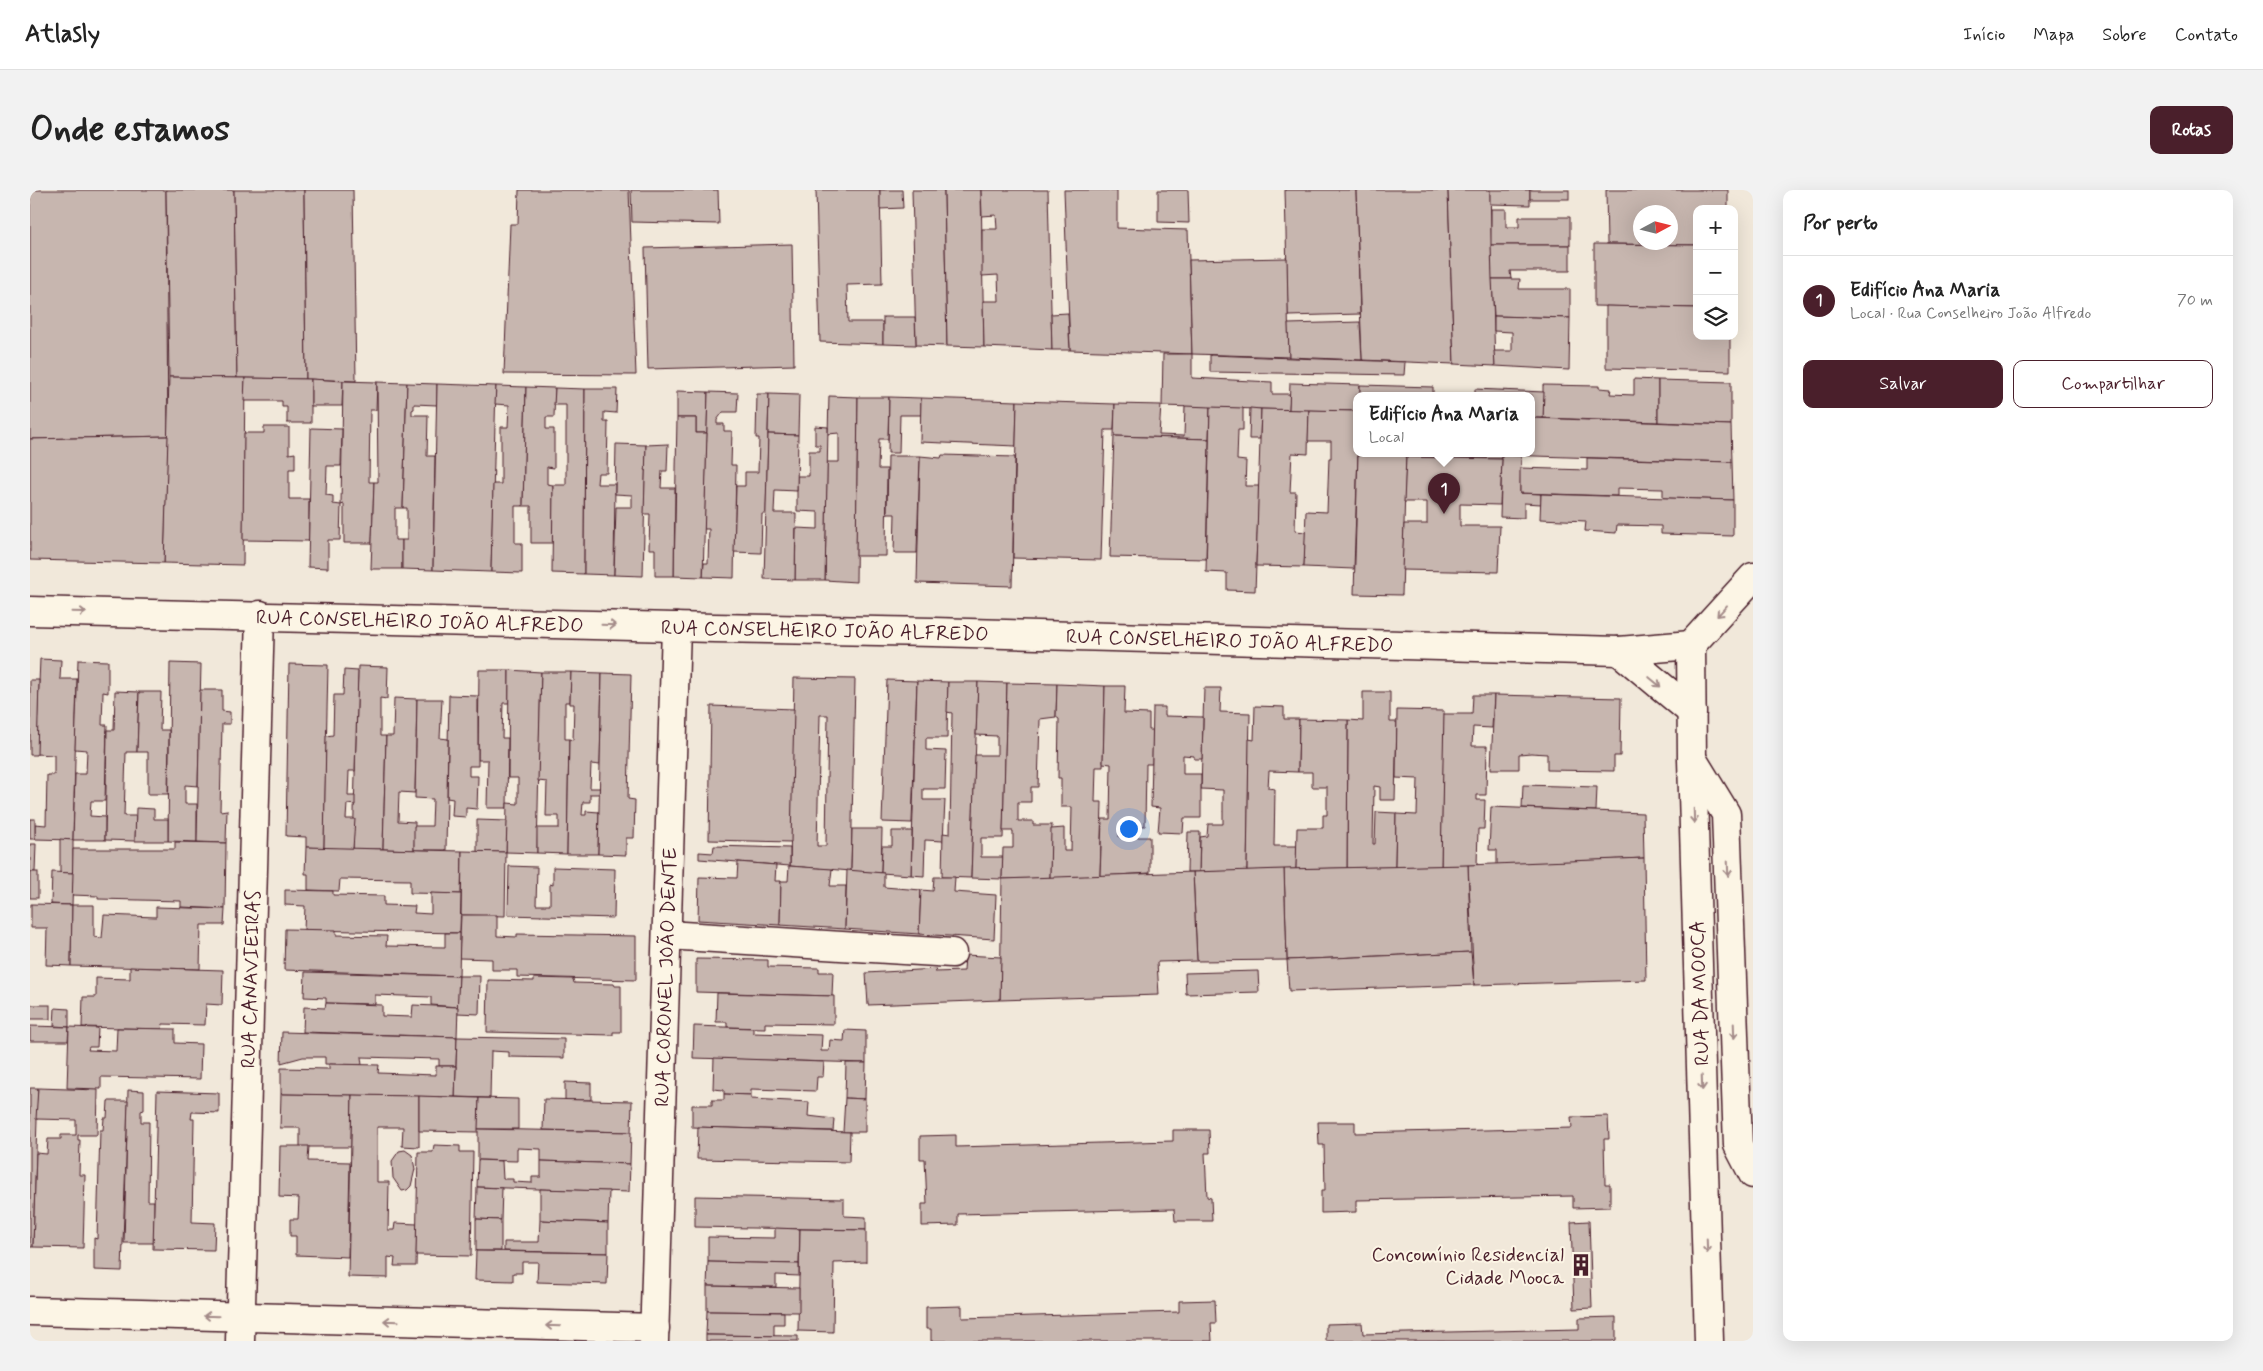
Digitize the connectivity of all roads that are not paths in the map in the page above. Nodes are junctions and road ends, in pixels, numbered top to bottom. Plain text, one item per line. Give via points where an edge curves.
1 (1753, 577) edge
2 (30, 611) edge
3 (260, 615) junction
4 (676, 627) junction
5 (1691, 645) junction
6 (1619, 651) junction
7 (1692, 712) junction
8 (1692, 759) junction
9 (667, 935) junction
10 (952, 953) dead end
11 (1753, 1174) edge
12 (30, 1311) edge
13 (241, 1329) edge
14 (654, 1335) edge
15 (1709, 1341) edge

1 -> 5 street
2 -> 3 street, RUA CONSELHEIRO JOÃO ALFREDO
3 -> 4 street, RUA CONSELHEIRO JOÃO ALFREDO
3 - 13 street, RUA CANAVIEIRAS
4 - 6 street, RUA CONSELHEIRO JOÃO ALFREDO
4 - 9 street, RUA CORONEL JOÃO DENTE
5 - 6 street, RUA CONSELHEIRO JOÃO ALFREDO
5 - 7 street, RUA DA MOOCA
6 -> 7 street
7 - 8 street, RUA DA MOOCA
8 -> 11 street via 1726,814 1738,1145
8 -> 15 street, RUA DA MOOCA
9 - 10 street
9 - 14 street, RUA CORONEL JOÃO DENTE
13 -> 12 street, RUA CORONEL JOÃO DENTE
14 -> 13 street, RUA CORONEL JOÃO DENTE

